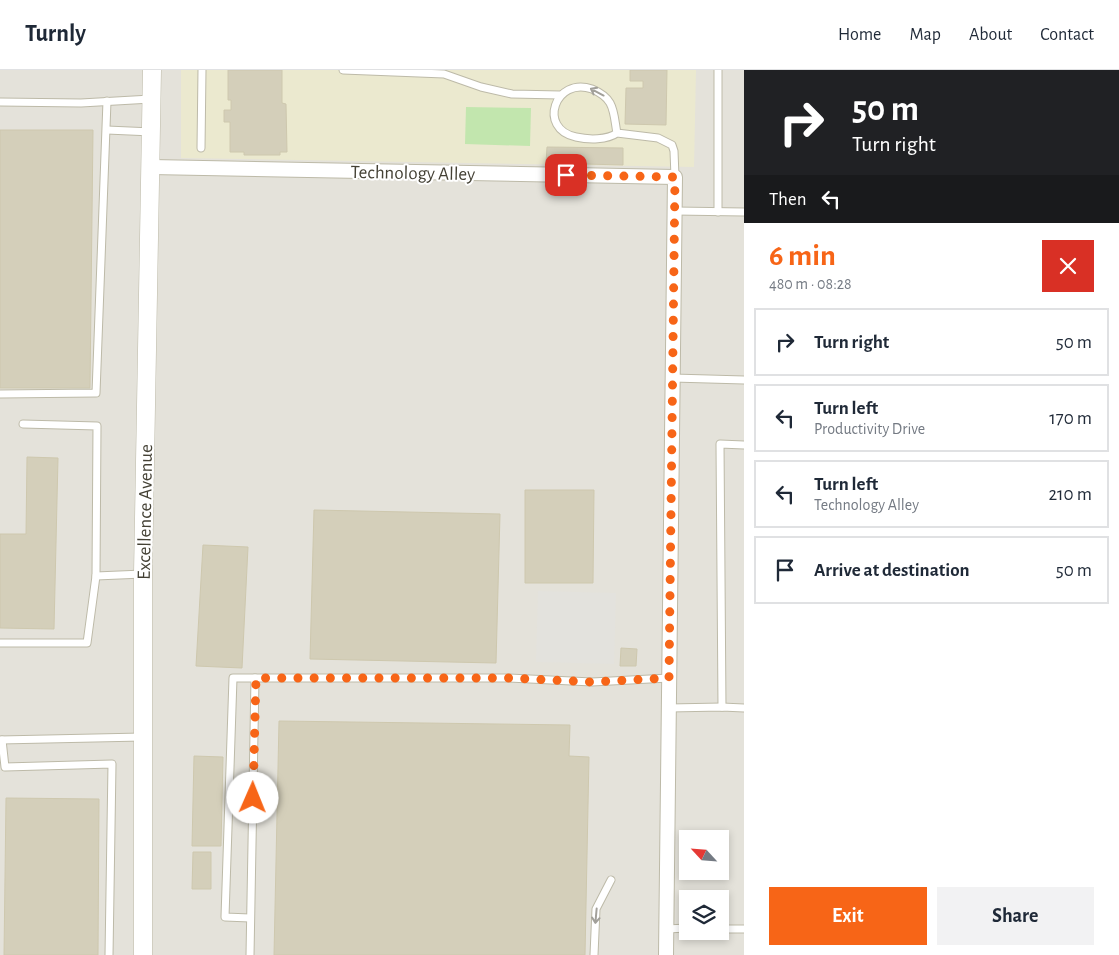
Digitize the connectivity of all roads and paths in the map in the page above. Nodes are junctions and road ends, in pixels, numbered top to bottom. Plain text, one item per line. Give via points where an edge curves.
1 (152, 70) edge
2 (202, 70) edge
3 (343, 70) edge
4 (718, 70) edge
5 (560, 96) junction
6 (152, 99) junction
7 (107, 101) junction
8 (0, 102) edge
9 (107, 130) junction
10 (152, 132) junction
11 (618, 133) junction
12 (201, 148) dead end
13 (151, 167) junction
14 (675, 177) junction
15 (675, 211) junction
16 (718, 212) junction
17 (744, 212) edge
18 (673, 378) junction
19 (744, 380) edge
20 (0, 394) edge
21 (23, 424) dead end
22 (744, 445) edge
23 (143, 574) junction
24 (96, 576) junction
25 (0, 643) edge
26 (256, 678) junction
27 (669, 678) junction
28 (722, 707) junction
29 (669, 708) junction
30 (744, 708) edge
31 (144, 737) junction
32 (1, 740) edge
33 (611, 880) dead end
34 (250, 918) junction
35 (679, 928) edge
36 (729, 928) edge
37 (666, 929) junction
38 (744, 929) edge
39 (110, 955) edge
40 (143, 955) edge
41 (250, 955) edge
42 (594, 955) edge
43 (666, 955) edge

1 - 6 street, Excellence Avenue
2 - 12 lane
3 - 5 lane via 444,74 512,94
4 - 16 lane
11 -> 5 lane via 610,103 598,91 577,87
5 - 11 lane via 555,120 566,134 577,138 610,138
6 - 7 lane
6 - 10 street, Excellence Avenue
7 - 8 lane
7 - 9 lane
9 - 10 lane
9 - 20 lane via 96,393
10 - 13 street, Excellence Avenue
11 - 14 lane via 658,138 672,145
13 - 14 street, Technology Alley
13 - 23 street, Excellence Avenue
14 - 15 street
15 - 16 lane
15 - 18 street
16 - 17 lane
18 - 19 lane
18 - 27 street
21 - 24 lane via 97,426
22 - 28 lane via 720,444
23 - 24 lane
23 - 31 street, Excellence Avenue
24 - 25 lane via 87,643
26 - 27 lane via 508,678 592,682
26 - 34 lane
26 - 34 lane via 233,678 225,917
27 - 29 street
28 - 29 lane
28 - 30 lane
29 - 37 street
31 - 32 lane
31 - 40 street, Excellence Avenue
32 - 39 lane via 5,767 112,764
33 -> 42 lane via 596,909
34 - 41 lane
35 - 37 lane
36 - 38 lane
37 - 43 street

